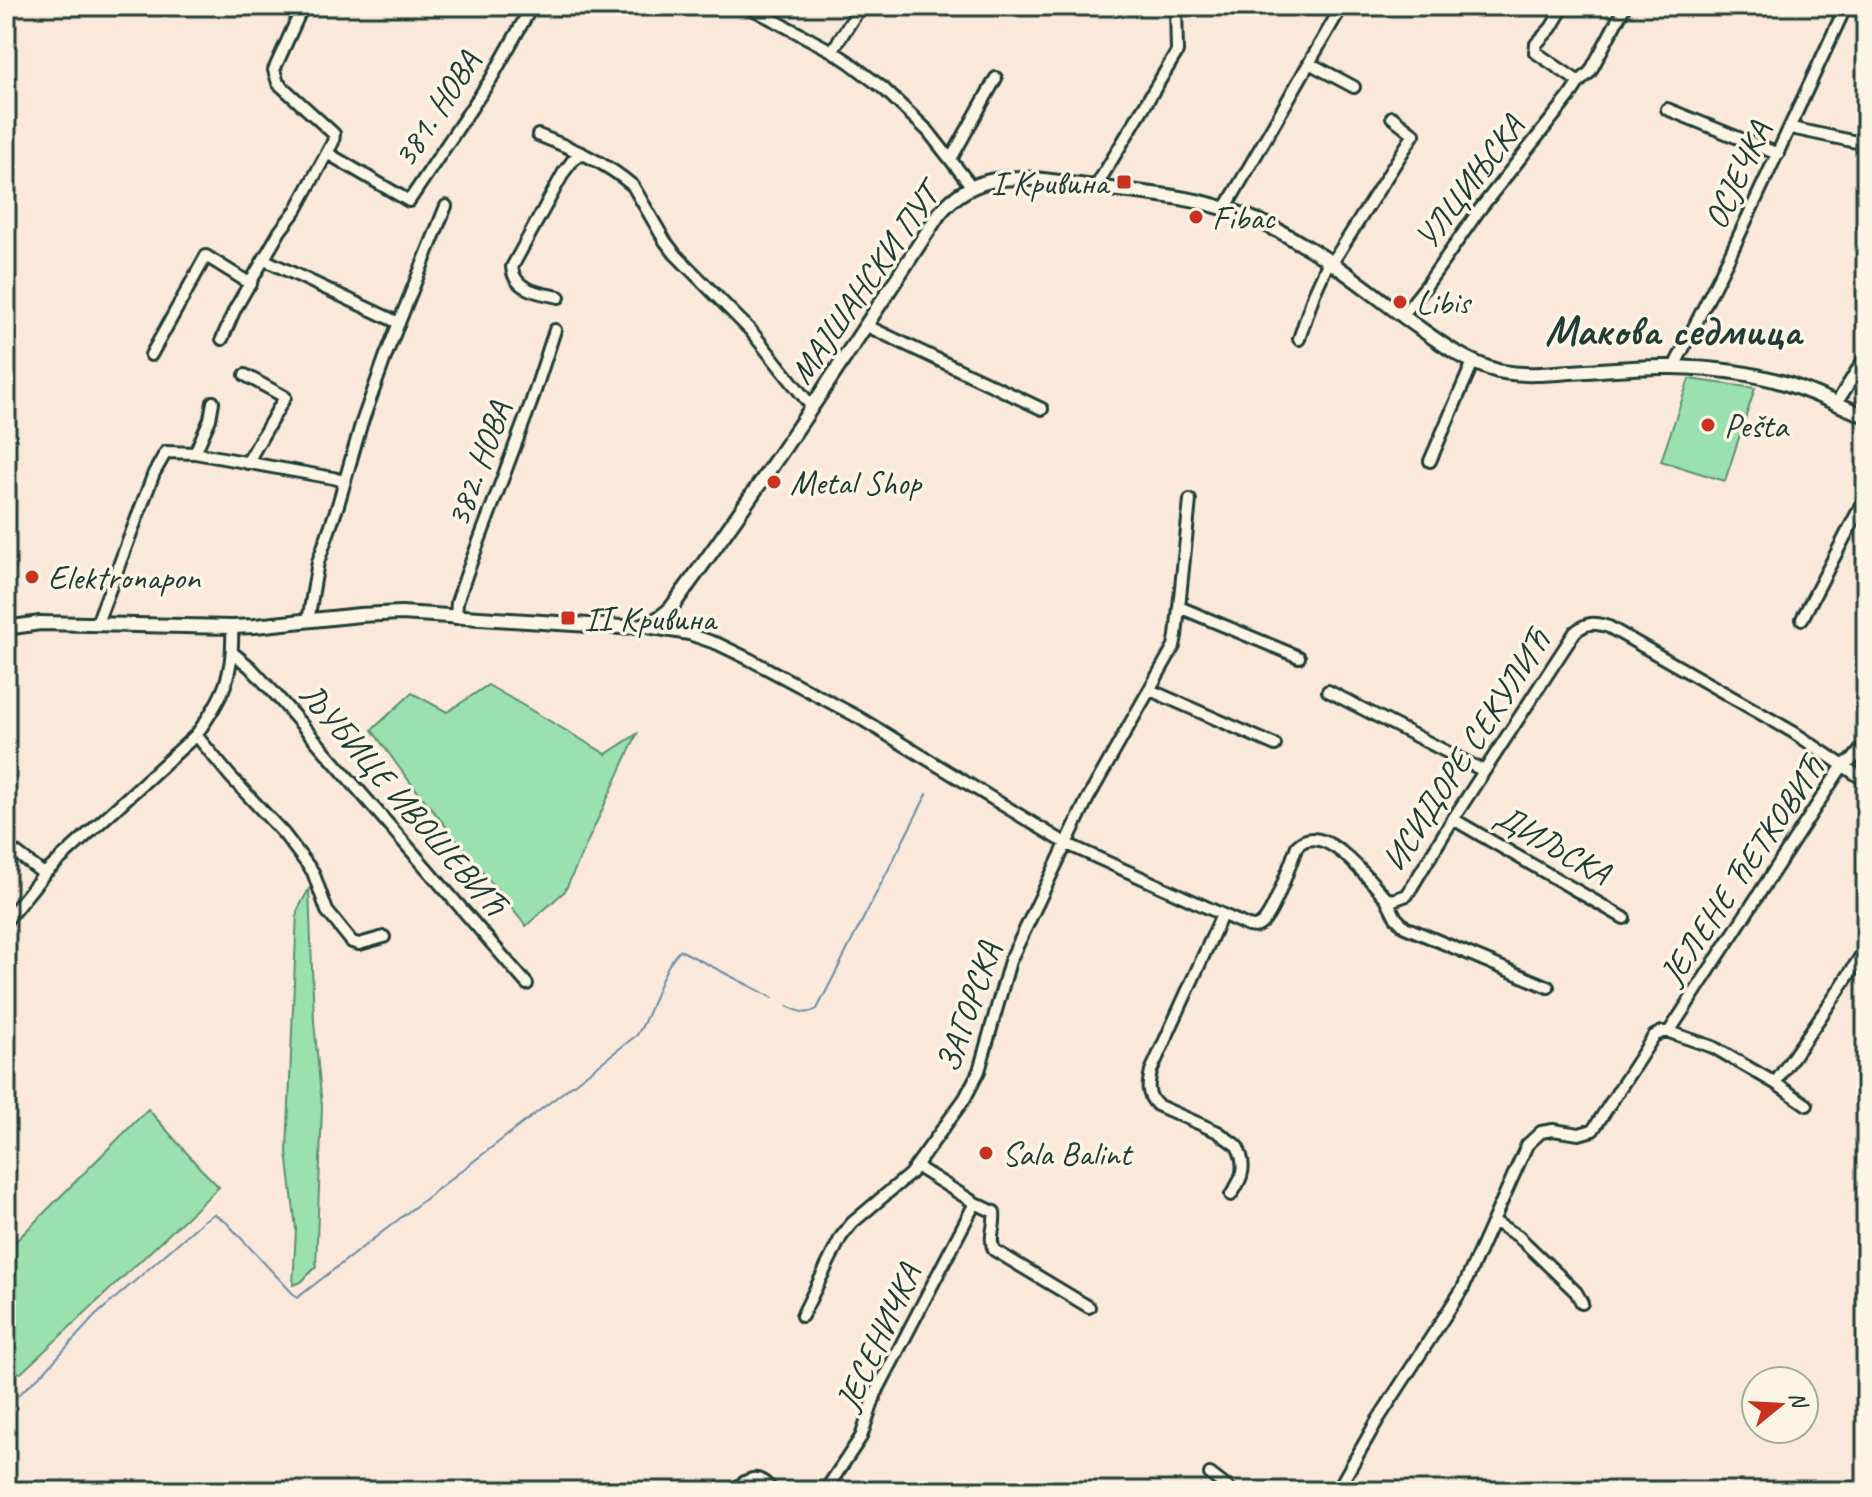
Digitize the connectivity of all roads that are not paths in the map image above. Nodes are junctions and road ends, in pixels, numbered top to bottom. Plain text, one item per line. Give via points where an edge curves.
1 (303, 6) edge
2 (532, 6) edge
3 (747, 6) edge
4 (861, 6) edge
5 (1176, 6) edge
6 (1342, 6) edge
7 (1564, 6) edge
8 (1625, 6) edge
9 (1846, 6) edge
10 (832, 51) junction
11 (1309, 63) junction
12 (996, 78) dead end
13 (1579, 82) junction
14 (1354, 87) dead end
15 (1667, 109) dead end
16 (1392, 117) dead end
17 (1791, 128) junction
18 (538, 135) dead end
19 (1866, 144) edge
20 (327, 153) junction
21 (582, 153) junction
22 (1778, 154) junction
23 (951, 159) junction
24 (972, 187) junction
25 (1095, 188) junction
26 (446, 206) dead end
27 (1225, 209) junction
28 (265, 260) junction
29 (1330, 262) junction
30 (251, 284) junction
31 (559, 297) dead end
32 (1402, 316) junction
33 (399, 323) junction
34 (867, 326) junction
35 (555, 330) dead end
36 (222, 339) dead end
37 (1299, 339) dead end
38 (151, 355) dead end
39 (1866, 356) edge
40 (1473, 362) junction
41 (1674, 367) junction
42 (245, 375) dead end
43 (213, 402) dead end
44 (1836, 404) junction
45 (812, 407) junction
46 (1042, 409) dead end
47 (1866, 416) edge
48 (195, 453) junction
49 (1430, 461) dead end
50 (247, 463) junction
51 (343, 481) junction
52 (1866, 496) edge
53 (1190, 500) dead end
54 (1179, 607) junction
55 (456, 618) junction
56 (1802, 619) dead end
57 (308, 621) junction
58 (97, 623) junction
59 (641, 626) junction
60 (232, 627) junction
61 (6, 628) edge
62 (233, 653) junction
63 (1299, 657) dead end
64 (1150, 690) junction
65 (1328, 691) dead end
66 (196, 735) junction
67 (1866, 743) edge
68 (1275, 745) dead end
69 (1843, 765) junction
70 (1484, 771) junction
71 (1866, 781) edge
72 (1453, 819) junction
73 (1067, 844) junction
74 (6, 845) edge
75 (44, 874) junction
76 (1386, 898) junction
77 (1222, 915) junction
78 (1624, 918) dead end
79 (6, 921) edge
80 (384, 937) dead end
81 (1866, 948) edge
82 (527, 984) dead end
83 (1548, 987) dead end
84 (1669, 1032) junction
85 (1775, 1083) junction
86 (1807, 1105) dead end
87 (918, 1165) junction
88 (1231, 1195) dead end
89 (975, 1203) junction
90 (1493, 1221) junction
91 (1582, 1303) dead end
92 (1089, 1307) dead end
93 (802, 1316) dead end
94 (1210, 1474) dead end
95 (732, 1491) edge
96 (772, 1491) edge
97 (825, 1491) edge
98 (1232, 1491) edge
99 (1337, 1491) edge

1 - 20 street via 274,70 278,83 334,134
2 - 20 street, 381. НОВА via 491,79 409,201
3 - 10 street
4 - 10 street
5 - 25 street via 1177,52
6 - 11 street
7 - 13 street via 1535,52
8 - 13 street, УЛЦИЊСКА via 1590,72
9 - 17 street, ОСЈЕЧКА
10 - 23 street via 884,89
11 - 14 street
11 - 27 street
12 - 23 street
13 - 32 street, УЛЦИЊСКА
15 - 22 street
16 - 29 street via 1414,134
17 - 19 street
17 - 22 street, ОСЈЕЧКА
18 - 21 street
20 - 28 street
21 - 31 street via 564,172 512,267 521,285
21 - 45 street via 633,186 680,261 751,331
22 - 41 street, ОСЈЕЧКА
23 - 24 street
24 - 25 street, МАЈШАНСКИ ПУТ via 1015,178
24 - 34 street, МАЈШАНСКИ ПУТ via 939,214
25 - 27 street, МАЈШАНСКИ ПУТ
26 - 33 street
27 - 29 street, МАЈШАНСКИ ПУТ via 1298,241
28 - 30 street
28 - 33 street
29 - 32 street, МАЈШАНСКИ ПУТ
29 - 37 street
30 - 36 street
30 - 38 street via 206,256
32 - 40 street, МАЈШАНСКИ ПУТ
33 - 51 street
34 - 45 street, МАЈШАНСКИ ПУТ
34 - 46 street
35 - 55 street, 382. НОВА via 457,602
39 - 44 street
40 - 41 street, МАЈШАНСКИ ПУТ via 1526,374
40 - 49 street
41 - 44 street, МАЈШАНСКИ ПУТ via 1784,382
42 - 50 street via 285,397
43 - 48 street
44 - 47 street, МАЈШАНСКИ ПУТ
45 - 59 street, МАЈШАНСКИ ПУТ via 671,608
48 - 50 street
48 - 58 street via 166,452
50 - 51 street
51 - 57 street via 318,562
52 - 56 street
53 - 54 street, ЗАГОРСКА
54 - 63 street
54 - 64 street, ЗАГОРСКА via 1174,646
55 - 57 street via 401,613
55 - 59 street
57 - 60 street
58 - 60 street
58 - 61 street
59 - 73 street, ИСИДОРЕ СЕКУЛИЋ via 689,634 749,659 858,717
60 - 62 street
62 - 66 street via 226,689
62 - 82 street, ЉУБИЦЕ ИВОШЕВИЋ via 276,695
64 - 68 street
64 - 73 street, ЗАГОРСКА
65 - 70 street
66 - 75 street
66 - 80 street via 313,872 327,911 352,942
67 - 69 street, ЈЕЛЕНЕ ЋЕТКОВИЋ
69 - 70 street, ИСИДОРЕ СЕКУЛИЋ via 1596,622 1575,632
69 - 71 street, ИСИДОРЕ СЕКУЛИЋ
69 - 84 street, ЈЕЛЕНЕ ЋЕТКОВИЋ
70 - 72 street, ИСИДОРЕ СЕКУЛИЋ
72 - 76 street, ИСИДОРЕ СЕКУЛИЋ via 1407,895
72 - 78 street, ДИЉСКА
73 - 77 street, ИСИДОРЕ СЕКУЛИЋ
73 - 87 street, ЗАГОРСКА via 1010,961 974,1083
74 - 75 street
75 - 79 street
76 - 77 street, ИСИДОРЕ СЕКУЛИЋ via 1346,856 1310,838 1297,846 1261,924 1248,926
76 - 83 street via 1405,927
77 - 88 street via 1151,1071 1148,1092 1157,1105 1237,1146 1244,1170
81 - 85 street
84 - 85 street, ЈЕЛЕНЕ ЋЕТКОВИЋ via 1713,1047
84 - 90 street, ЈЕЛЕНЕ ЋЕТКОВИЋ via 1654,1036 1593,1130 1541,1132 1527,1145
85 - 86 street, ЈЕЛЕНЕ ЋЕТКОВИЋ
87 - 89 street
87 - 93 street, ЗАГОРСКА via 841,1237
89 - 92 street via 994,1212 994,1250
89 - 97 street, ЈЕСЕНИЧКА via 876,1393 861,1437
90 - 91 street via 1518,1236
90 - 99 street, ЈЕЛЕНЕ ЋЕТКОВИЋ via 1463,1288
94 - 98 street
95 - 96 street via 756,1479

